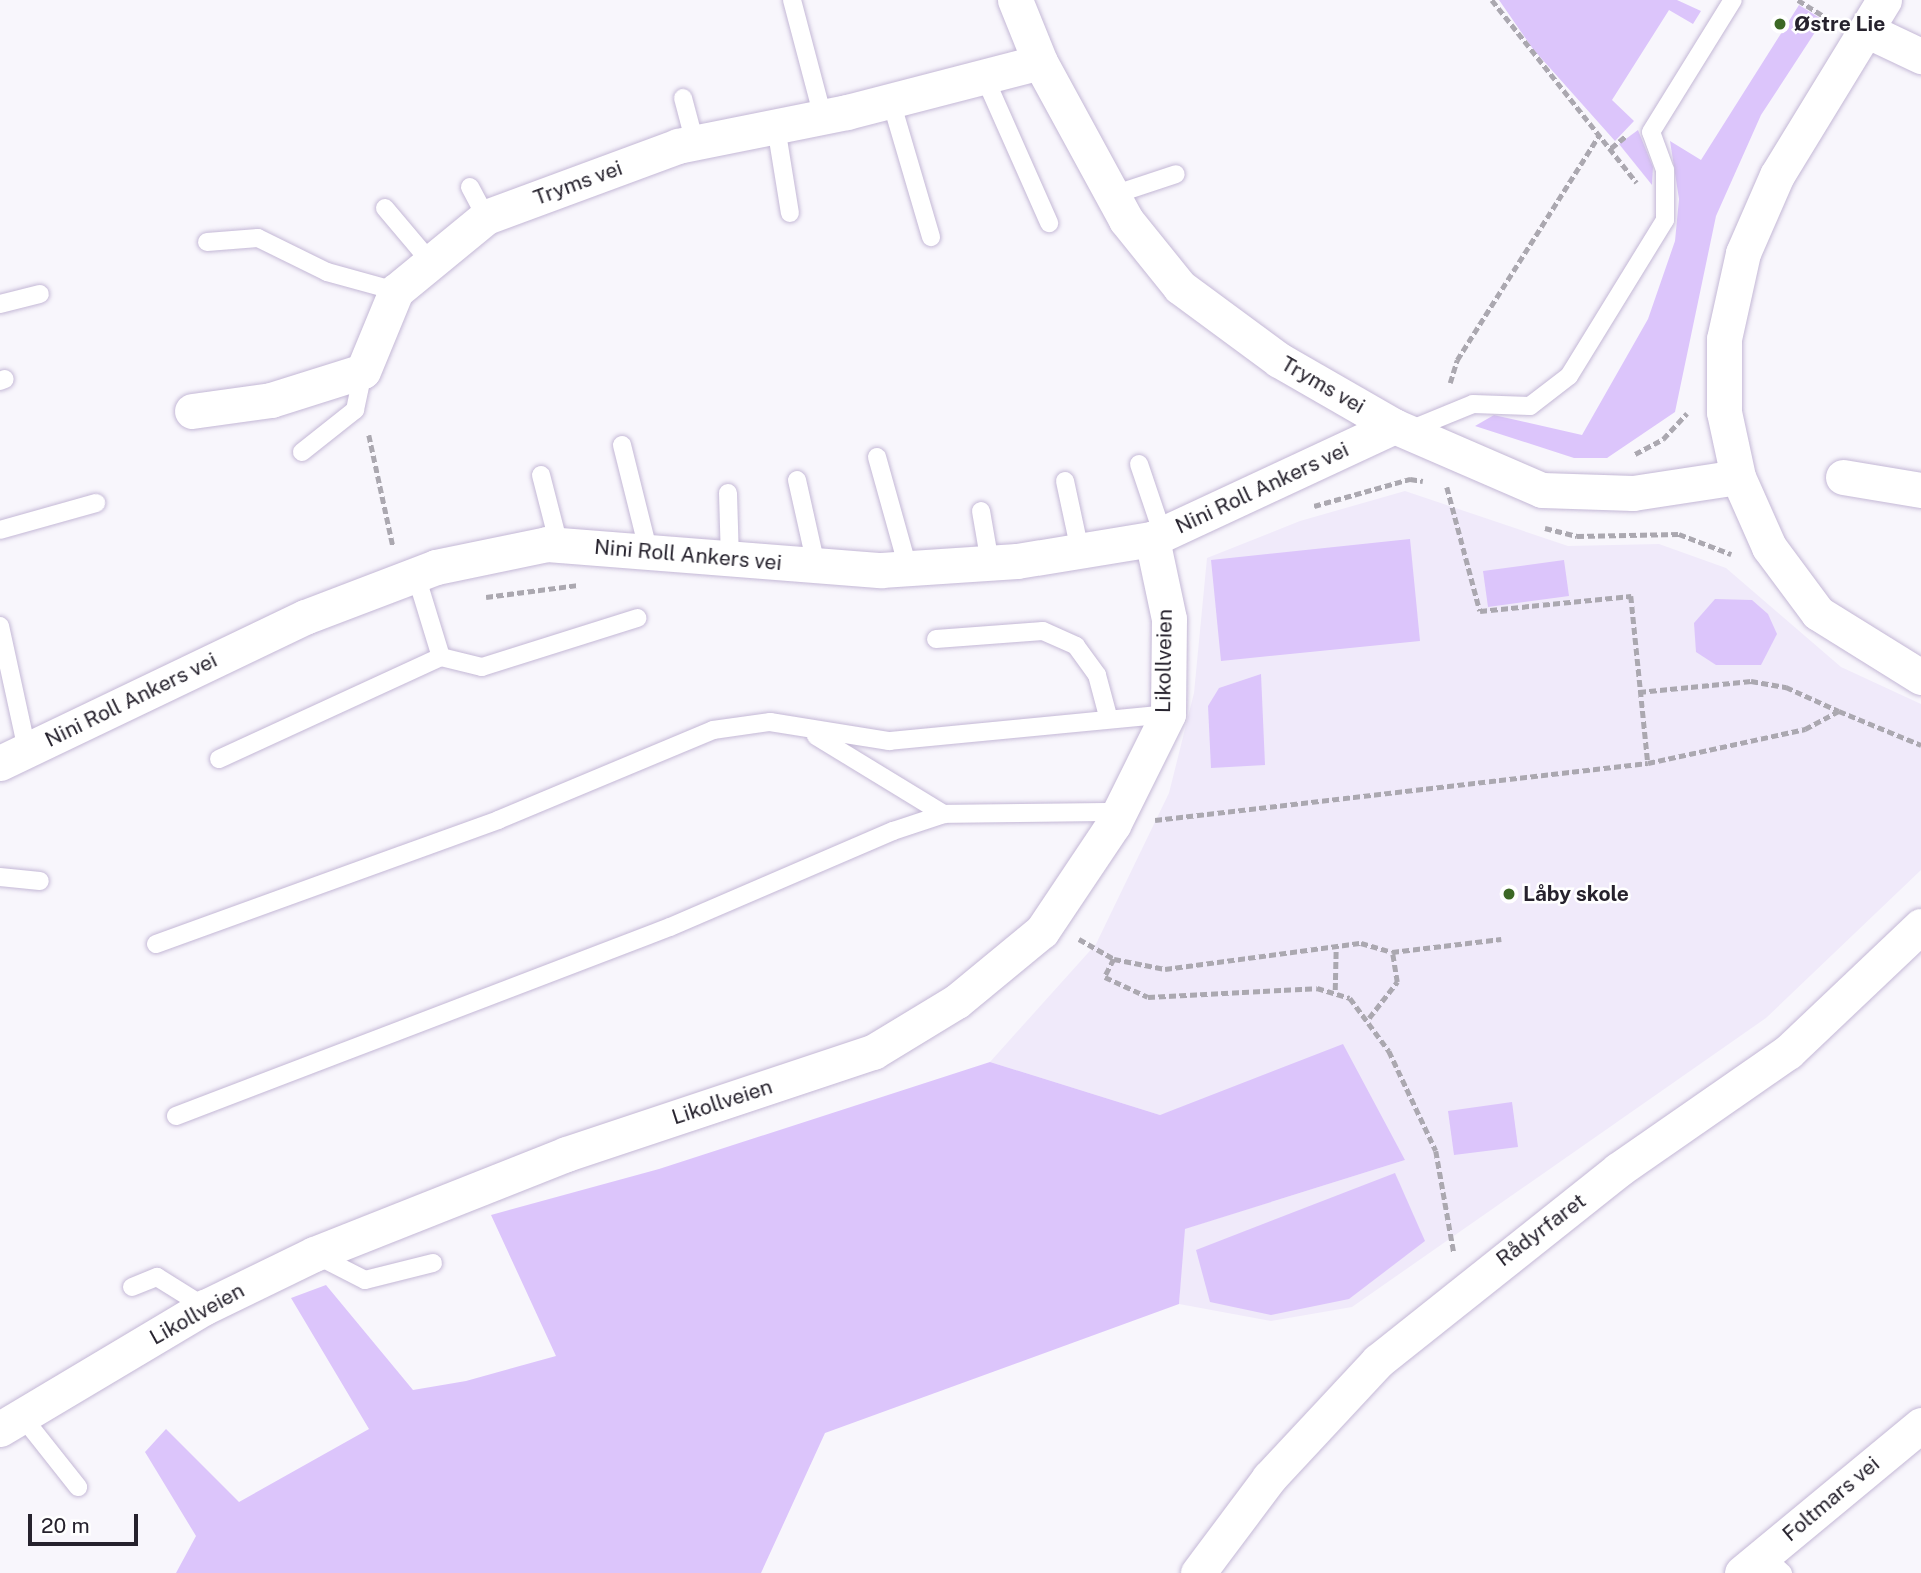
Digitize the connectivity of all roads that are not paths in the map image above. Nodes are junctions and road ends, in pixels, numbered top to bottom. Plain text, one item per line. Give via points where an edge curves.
1 (792, 0) edge
2 (1015, 0) edge
3 (1733, 0) edge
4 (1884, 0) edge
5 (1868, 31) junction
6 (1921, 56) edge
7 (1040, 62) junction
8 (984, 76) junction
9 (683, 98) dead end
10 (891, 101) junction
11 (824, 117) junction
12 (776, 127) junction
13 (695, 143) junction
14 (1176, 174) dead end
15 (1113, 195) junction
16 (385, 208) dead end
17 (790, 213) dead end
18 (1049, 223) dead end
19 (931, 237) dead end
20 (207, 242) dead end
21 (429, 260) junction
22 (396, 291) junction
23 (40, 294) dead end
24 (0, 304) edge
25 (363, 371) junction
26 (192, 411) dead end
27 (1420, 430) junction
28 (622, 445) dead end
29 (302, 452) dead end
30 (877, 457) dead end
31 (1139, 464) dead end
32 (541, 475) dead end
33 (1738, 477) junction
34 (1843, 477) dead end
35 (797, 480) dead end
36 (1065, 481) dead end
37 (1921, 490) edge
38 (728, 493) dead end
39 (96, 503) dead end
40 (981, 511) dead end
41 (0, 530) edge
42 (1157, 537) junction
43 (559, 545) junction
44 (648, 549) junction
45 (1080, 551) junction
46 (730, 560) junction
47 (990, 563) junction
48 (816, 565) junction
49 (908, 568) junction
50 (411, 577) junction
51 (637, 618) dead end
52 (0, 626) edge
53 (936, 639) dead end
54 (441, 657) junction
55 (1921, 677) edge
56 (1168, 713) junction
57 (1108, 716) junction
58 (810, 733) junction
59 (13, 757) edge
60 (219, 759) dead end
61 (944, 814) junction
62 (1115, 818) junction
63 (0, 877) edge
64 (40, 881) dead end
65 (1921, 926) edge
66 (156, 944) dead end
67 (176, 1116) dead end
68 (314, 1254) junction
69 (433, 1263) dead end
70 (132, 1287) dead end
71 (205, 1307) junction
72 (10, 1422) edge
73 (1921, 1425) edge
74 (78, 1487) dead end
75 (1763, 1567) edge
76 (1198, 1573) edge

1 - 11 lane
2 - 7 street, Tryms vei
3 - 27 lane via 1651,132 1665,170 1665,220 1569,376 1530,406 1473,404
4 - 5 street
5 - 6 street
5 - 33 street via 1777,175 1743,253 1724,339 1724,412
7 - 8 street, Tryms vei
7 - 15 street, Tryms vei
8 - 10 street, Tryms vei
8 - 18 lane
9 - 13 lane
10 - 11 street, Tryms vei
10 - 19 lane
11 - 12 street, Tryms vei
12 - 13 street, Tryms vei
12 - 17 lane
13 - 21 street, Tryms vei via 478,202
14 - 15 lane
15 - 27 street, Tryms vei via 1180,288 1279,360
16 - 21 lane
20 - 22 lane via 258,238 327,272
21 - 22 street, Tryms vei
22 - 25 street, Tryms vei
23 - 24 lane
25 - 26 street via 271,400
25 - 29 lane via 355,410
27 - 33 street, Tryms vei via 1542,490 1633,493
27 - 42 street, Nini Roll Ankers vei
28 - 44 lane
30 - 49 lane
31 - 42 lane
32 - 43 lane
33 - 55 street via 1769,547 1818,613
34 - 37 street
35 - 48 lane
36 - 45 lane
38 - 46 lane
39 - 41 lane
40 - 47 lane
42 - 45 street, Nini Roll Ankers vei
42 - 56 street, Likollveien via 1169,619
43 - 44 street, Nini Roll Ankers vei
43 - 50 street, Nini Roll Ankers vei
44 - 46 street, Nini Roll Ankers vei
45 - 47 street, Nini Roll Ankers vei
46 - 48 street, Nini Roll Ankers vei
47 - 49 street, Nini Roll Ankers vei
48 - 49 street, Nini Roll Ankers vei
50 - 54 lane via 427,607
50 - 59 street, Nini Roll Ankers vei via 305,617
51 - 54 lane via 482,667
52 - 59 lane
53 - 57 lane via 1043,631 1076,646 1097,676
54 - 60 lane
56 - 57 lane
56 - 62 street, Likollveien
57 - 58 lane via 890,741
58 - 61 lane
58 - 66 lane via 770,722 713,730 498,820
61 - 62 lane
61 - 67 lane
62 - 68 street, Likollveien via 1048,921 957,1001 873,1052 566,1154
63 - 64 lane
65 - 76 street, Rådyrfaret via 1788,1052 1618,1170 1378,1361 1269,1478
68 - 69 lane via 365,1280
68 - 71 street, Likollveien
70 - 71 lane via 157,1277
71 - 72 street, Likollveien
72 - 74 lane
73 - 75 street, Foltmars vei

